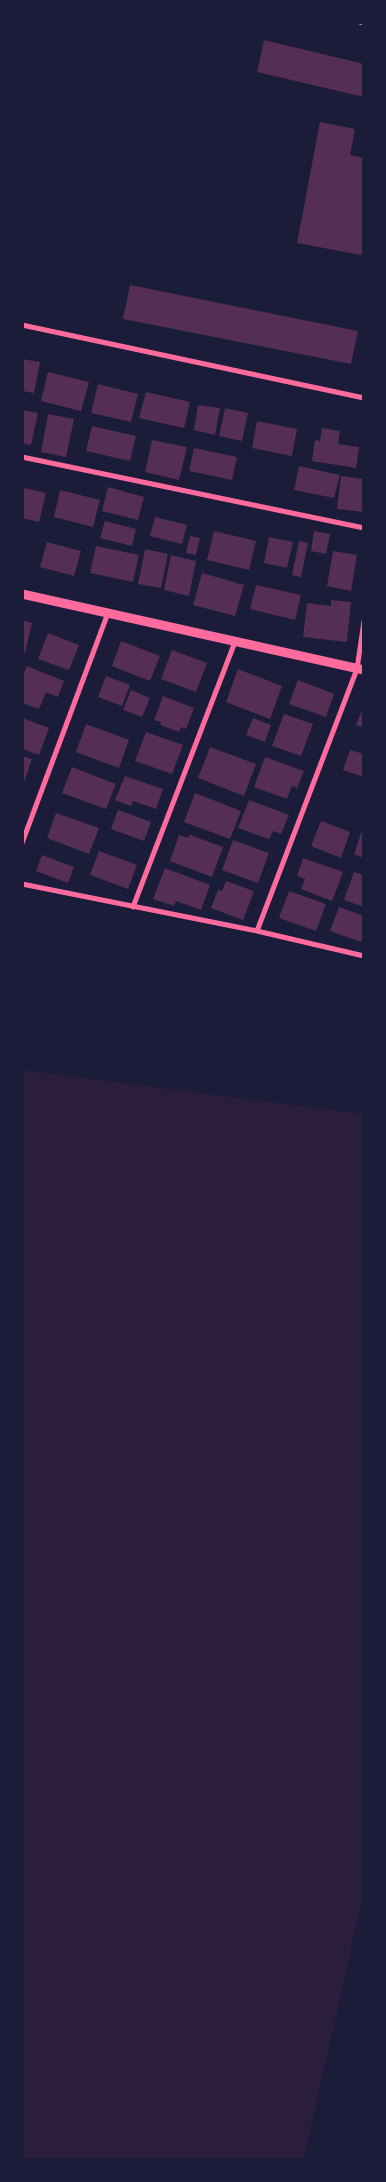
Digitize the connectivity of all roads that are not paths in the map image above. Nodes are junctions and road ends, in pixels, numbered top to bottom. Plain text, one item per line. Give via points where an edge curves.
1 (22, 325) edge
2 (364, 398) edge
3 (22, 457) edge
4 (364, 528) edge
5 (22, 594) edge
6 (108, 614) junction
7 (364, 621) edge
8 (235, 642) junction
9 (360, 670) edge
10 (22, 843) edge
11 (22, 884) edge
12 (133, 906) junction
13 (257, 931) junction
14 (364, 956) edge

1 - 2 street
3 - 4 street
5 - 6 street
6 - 8 street
6 - 10 street
7 - 9 street
8 - 9 street
8 - 12 street
9 - 13 street
11 - 12 street
12 - 13 street
13 - 14 street

